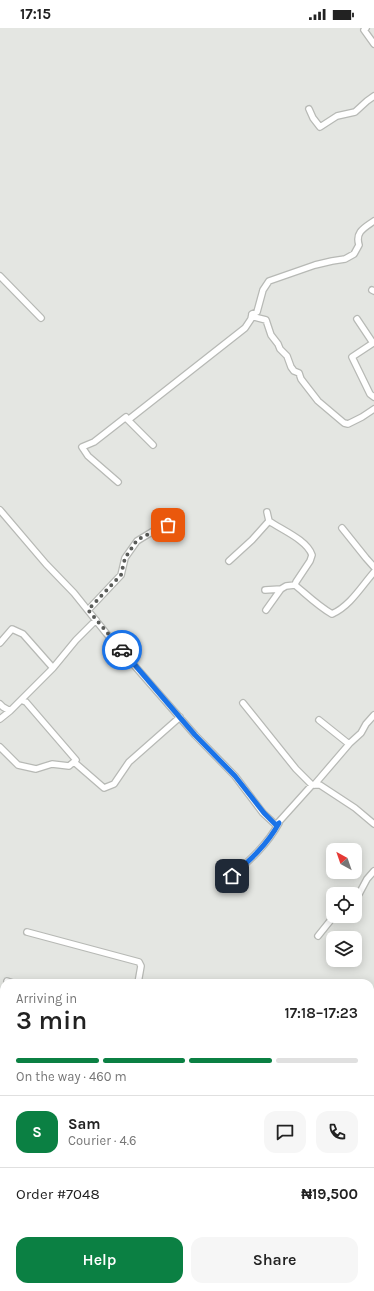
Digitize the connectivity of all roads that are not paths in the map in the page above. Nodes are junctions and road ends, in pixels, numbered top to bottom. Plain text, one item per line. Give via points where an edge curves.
1 (366, 28) edge
2 (374, 44) edge
3 (374, 96) edge
4 (309, 109) dead end
5 (374, 221) edge
6 (0, 276) edge
7 (252, 314) junction
8 (41, 318) dead end
9 (357, 318) dead end
10 (373, 343) edge
11 (374, 397) edge
12 (374, 409) edge
13 (128, 420) junction
14 (153, 445) dead end
15 (118, 482) dead end
16 (0, 510) edge
17 (267, 512) dead end
18 (269, 521) junction
19 (168, 525) dead end
20 (342, 528) dead end
21 (229, 562) dead end
22 (374, 566) edge
23 (374, 572) edge
24 (295, 585) junction
25 (280, 589) junction
26 (265, 590) dead end
27 (88, 610) junction
28 (266, 610) dead end
29 (96, 620) junction
30 (0, 643) edge
31 (54, 668) junction
32 (21, 700) junction
33 (244, 703) dead end
34 (0, 704) edge
35 (10, 711) junction
36 (374, 715) edge
37 (180, 717) junction
38 (0, 719) edge
39 (319, 720) dead end
40 (374, 720) edge
41 (366, 724) junction
42 (349, 744) junction
43 (0, 747) edge
44 (74, 762) junction
45 (313, 785) junction
46 (279, 823) junction
47 (374, 824) edge
48 (374, 871) edge
49 (232, 876) dead end
50 (362, 888) edge
51 (328, 923) edge
52 (26, 932) dead end
53 (318, 936) dead end
54 (139, 979) edge

1 - 2 street via 364,30
3 - 4 street via 355,112 337,116 320,127
5 - 7 street via 359,234 359,245 354,254 345,259 315,265 269,281 257,312
6 - 8 street
7 - 12 street via 266,320 271,335 287,356 294,371 299,373 316,399 344,423 348,424
7 - 13 street via 244,328
9 - 10 street
10 - 11 street via 352,357 370,394
13 - 14 street
13 - 15 street via 126,417 94,442 82,447 88,456
16 - 27 street
17 - 18 street
18 - 21 street
18 - 24 street via 310,549 310,561
19 - 27 street via 137,540 125,558 121,575
20 - 22 street
23 - 24 street via 357,594 332,614
24 - 25 street
25 - 26 street
25 - 28 street
27 - 29 street
29 - 31 street
29 - 37 street
30 - 31 street via 12,629 23,634
31 - 32 street
32 - 35 street
32 - 44 street via 26,702 76,760
33 - 45 street via 296,769
34 - 35 street
35 - 38 street
36 - 41 street
37 - 44 street via 129,762 114,784 104,788
37 - 46 street via 235,776 264,813 276,825
39 - 42 street
40 - 41 street
41 - 42 street via 361,733
42 - 45 street
43 - 44 street via 18,765 36,769 52,764 70,766
45 - 46 street
45 - 47 street via 320,785
46 - 49 street via 256,856
48 - 50 street
51 - 53 street
52 - 54 street via 139,962 141,966

